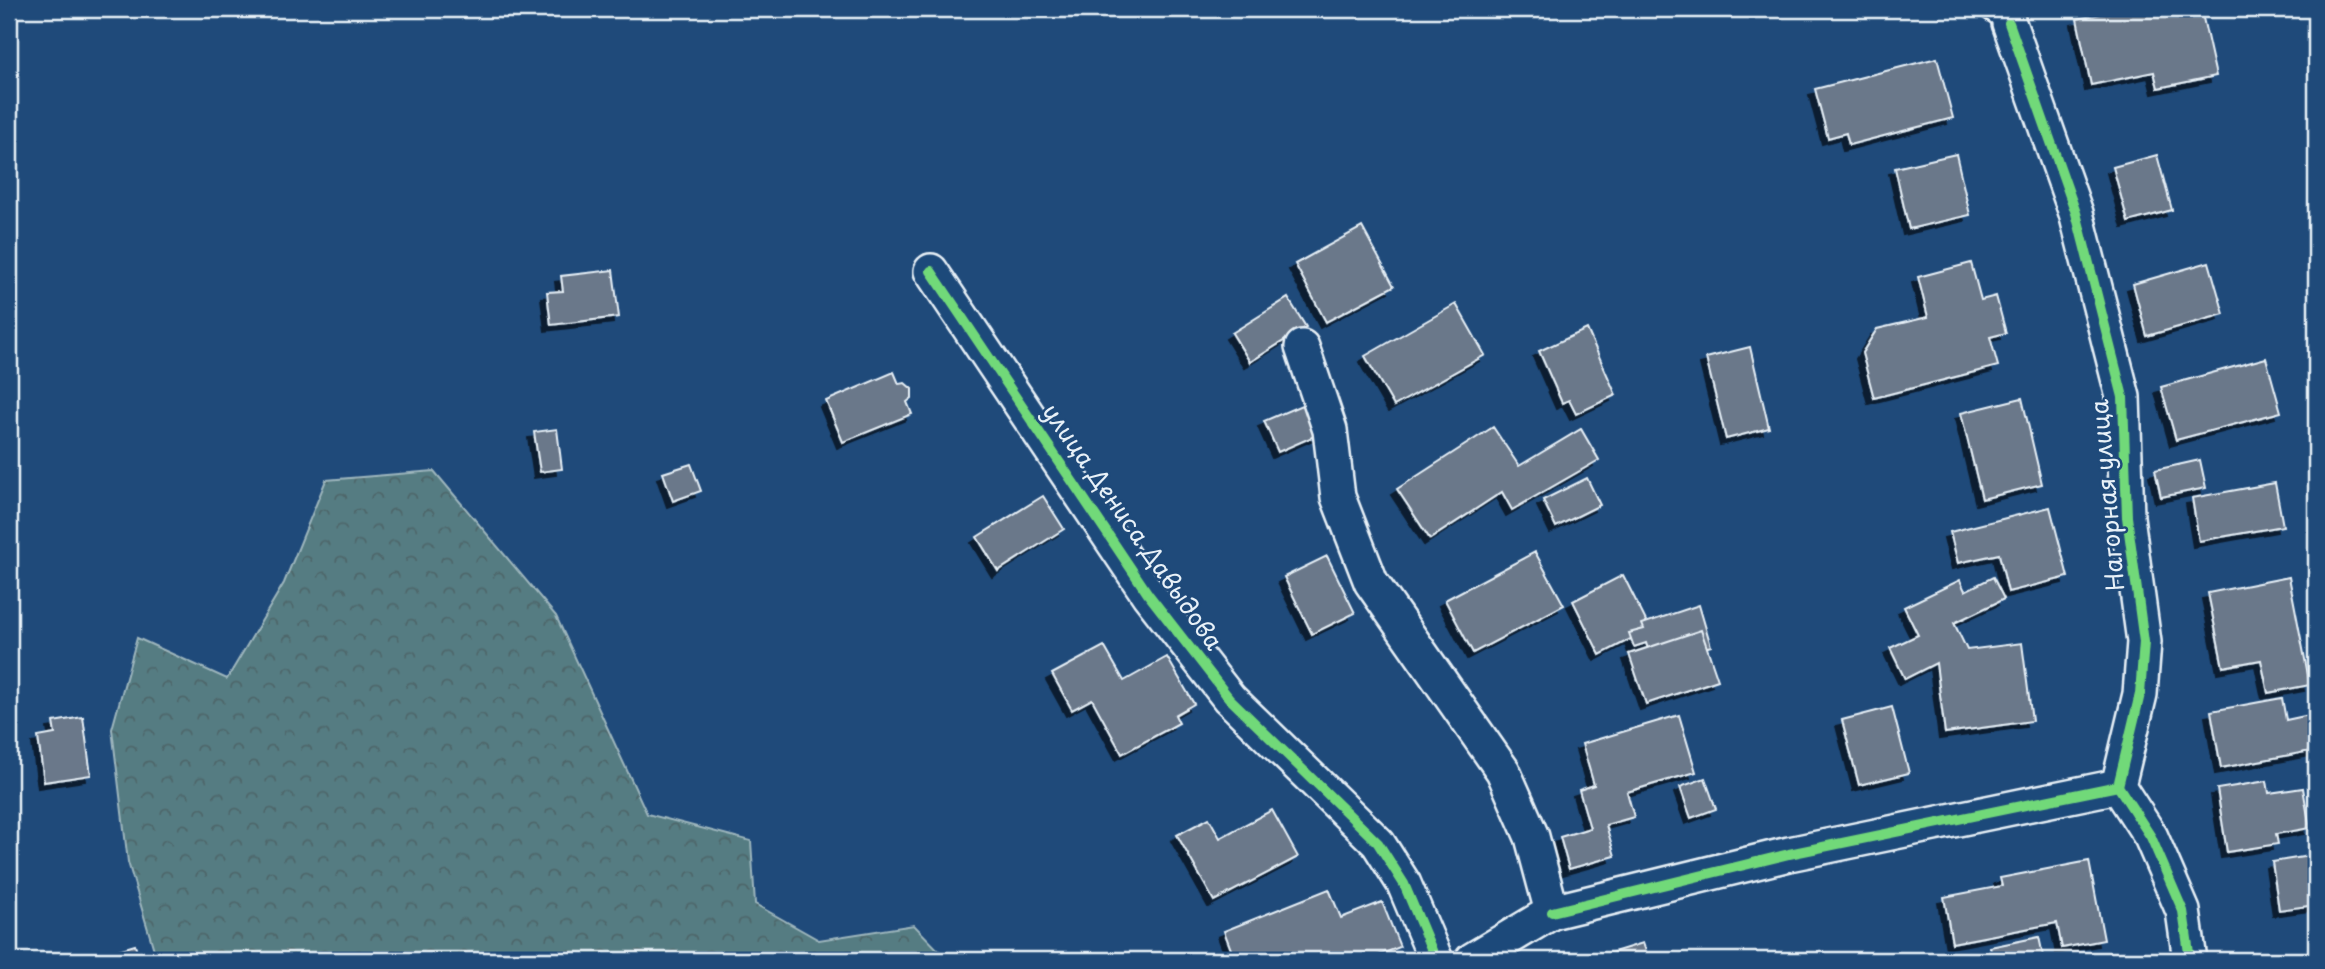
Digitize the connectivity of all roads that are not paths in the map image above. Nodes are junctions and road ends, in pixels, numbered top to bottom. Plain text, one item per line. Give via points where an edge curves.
1 (1998, 16) edge
2 (931, 271) dead end
3 (1302, 347) dead end
4 (2118, 786) junction
5 (1552, 912) junction
6 (1436, 960) edge
7 (1472, 960) edge
8 (2190, 960) edge

1 - 4 street, Нагорная улица via 2076,213 2123,397 2127,517 2144,642 2140,694
2 - 6 street, улица Дениса Давыдова via 1156,605 1229,698 1378,844 1404,884
3 - 5 street via 1330,430 1338,497 1371,582 1503,771 1532,837
4 - 5 street via 1789,854
4 - 8 street via 2151,836 2183,911
5 - 7 street

